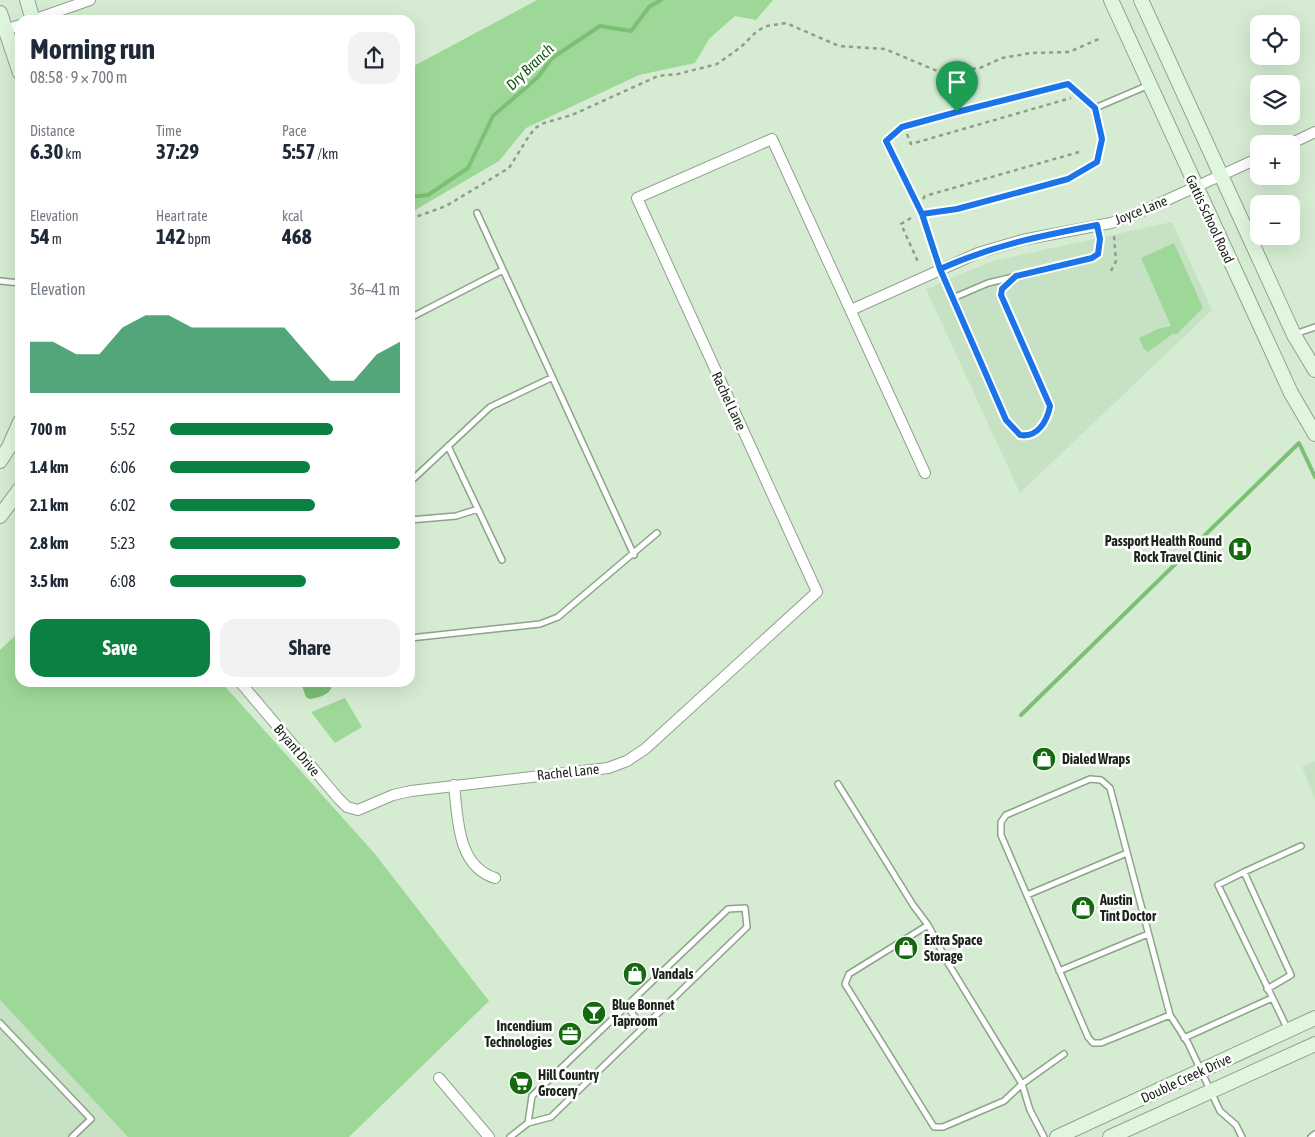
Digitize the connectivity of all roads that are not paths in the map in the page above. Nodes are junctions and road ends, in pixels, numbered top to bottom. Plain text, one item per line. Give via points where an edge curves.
1 (27, 0) edge
2 (90, 0) edge
3 (1111, 0) edge
4 (1141, 0) edge
5 (0, 13) edge
6 (32, 15) edge
7 (47, 15) edge
8 (15, 27) edge
9 (3, 31) edge
10 (15, 61) edge
11 (1149, 84) junction
12 (1095, 108) junction
13 (1315, 132) edge
14 (1300, 139) edge
15 (1250, 162) edge
16 (1221, 174) junction
17 (1195, 187) junction
18 (477, 213) dead end
19 (922, 214) junction
20 (1097, 225) junction
21 (940, 269) junction
22 (503, 270) junction
23 (1016, 276) junction
24 (0, 282) edge
25 (15, 283) edge
26 (953, 298) junction
27 (851, 310) junction
28 (415, 315) edge
29 (1315, 327) edge
30 (1294, 335) junction
31 (1315, 370) edge
32 (551, 378) junction
33 (15, 433) edge
34 (1315, 434) edge
35 (448, 446) junction
36 (0, 460) edge
37 (925, 473) dead end
38 (415, 477) edge
39 (15, 496) edge
40 (478, 509) junction
41 (0, 516) edge
42 (415, 520) edge
43 (657, 533) dead end
44 (634, 555) junction
45 (502, 560) dead end
46 (415, 637) edge
47 (244, 687) edge
48 (838, 784) dead end
49 (454, 785) junction
50 (358, 810) joint
51 (1300, 846) dead end
52 (1127, 853) junction
53 (1244, 872) junction
54 (495, 878) dead end
55 (1027, 895) junction
56 (928, 926) junction
57 (1148, 934) junction
58 (1059, 971) junction
59 (1268, 989) junction
60 (1272, 998) junction
61 (626, 1006) junction
62 (1170, 1015) junction
63 (1315, 1018) edge
64 (0, 1023) edge
65 (642, 1028) junction
66 (1288, 1031) junction
67 (1184, 1038) junction
68 (1315, 1044) edge
69 (1064, 1054) dead end
70 (1201, 1070) junction
71 (439, 1078) dead end
72 (1022, 1084) junction
73 (1211, 1091) junction
74 (528, 1123) junction
75 (1315, 1134) edge
76 (72, 1137) edge
77 (489, 1137) edge
78 (510, 1137) edge
79 (1044, 1137) edge
80 (1057, 1137) edge
81 (1110, 1137) edge
82 (1242, 1137) edge
83 (1311, 1137) edge

1 - 6 main road
2 - 7 street
3 - 11 main road, Gattis School Road
4 - 16 main road, Gattis School Road
5 - 9 main road
8 - 9 street
9 - 10 main road
11 - 12 lane
11 - 17 main road, Gattis School Road
12 - 19 lane via 1102,139 1097,162 1068,179 957,209
12 - 19 lane via 1068,84 902,127 886,141
13 - 14 street
15 - 16 street, Joyce Lane
16 - 17 street, Joyce Lane
16 - 30 main road, Gattis School Road
17 - 20 street, Joyce Lane via 1145,210
17 - 34 main road, Gattis School Road via 1290,393
18 - 22 lane
19 - 21 lane
20 - 21 street, Joyce Lane via 978,252
20 - 23 lane via 1100,239 1098,254 1092,258
21 - 26 lane
21 - 27 street, Joyce Lane
22 - 28 lane
22 - 32 lane
23 - 26 lane via 988,283
23 - 26 lane via 1002,289 1001,295 1050,406 1046,421 1028,437 1020,435 1006,420
24 - 25 lane
27 - 37 street, Rachel Lane
27 - 49 street, Rachel Lane via 772,138 637,198 817,592 627,761 608,768
29 - 30 lane
30 - 31 main road, Gattis School Road
32 - 35 lane via 490,407
32 - 44 lane
33 - 36 main road
35 - 38 lane
35 - 40 lane
39 - 41 main road
40 - 42 lane via 456,516
40 - 45 lane
43 - 44 lane
44 - 46 lane via 558,617 540,624
47 - 50 street, Bryant Drive via 338,798 347,807
48 - 56 lane
49 - 50 street, Rachel Lane via 393,795
49 - 54 street via 465,851 472,865
51 - 53 lane
52 - 55 lane
52 - 55 lane via 1110,788 1101,780 1090,779 1006,815 1001,822 1002,834
52 - 57 lane
53 - 59 lane via 1291,975
53 - 59 lane via 1218,885
55 - 58 lane
56 - 72 lane
56 - 72 lane via 849,974 845,984 934,1128 1004,1100
57 - 58 lane
57 - 62 lane
58 - 62 lane via 1093,1043 1101,1043
59 - 60 lane
60 - 66 lane
60 - 67 lane
61 - 65 lane
61 - 65 lane via 728,909 745,908 747,927
61 - 74 lane via 532,1096
62 - 67 lane
63 - 66 main road, Double Creek Drive
64 - 76 lane via 90,1119
65 - 74 lane via 551,1118
66 - 70 main road, Double Creek Drive
67 - 70 lane
68 - 73 main road, Double Creek Drive
69 - 72 lane
70 - 73 lane
70 - 80 main road, Double Creek Drive
71 - 77 street
72 - 79 lane via 1030,1110
73 - 81 main road, Double Creek Drive
73 - 82 lane via 1220,1111 1236,1125
74 - 78 lane
75 - 83 lane

